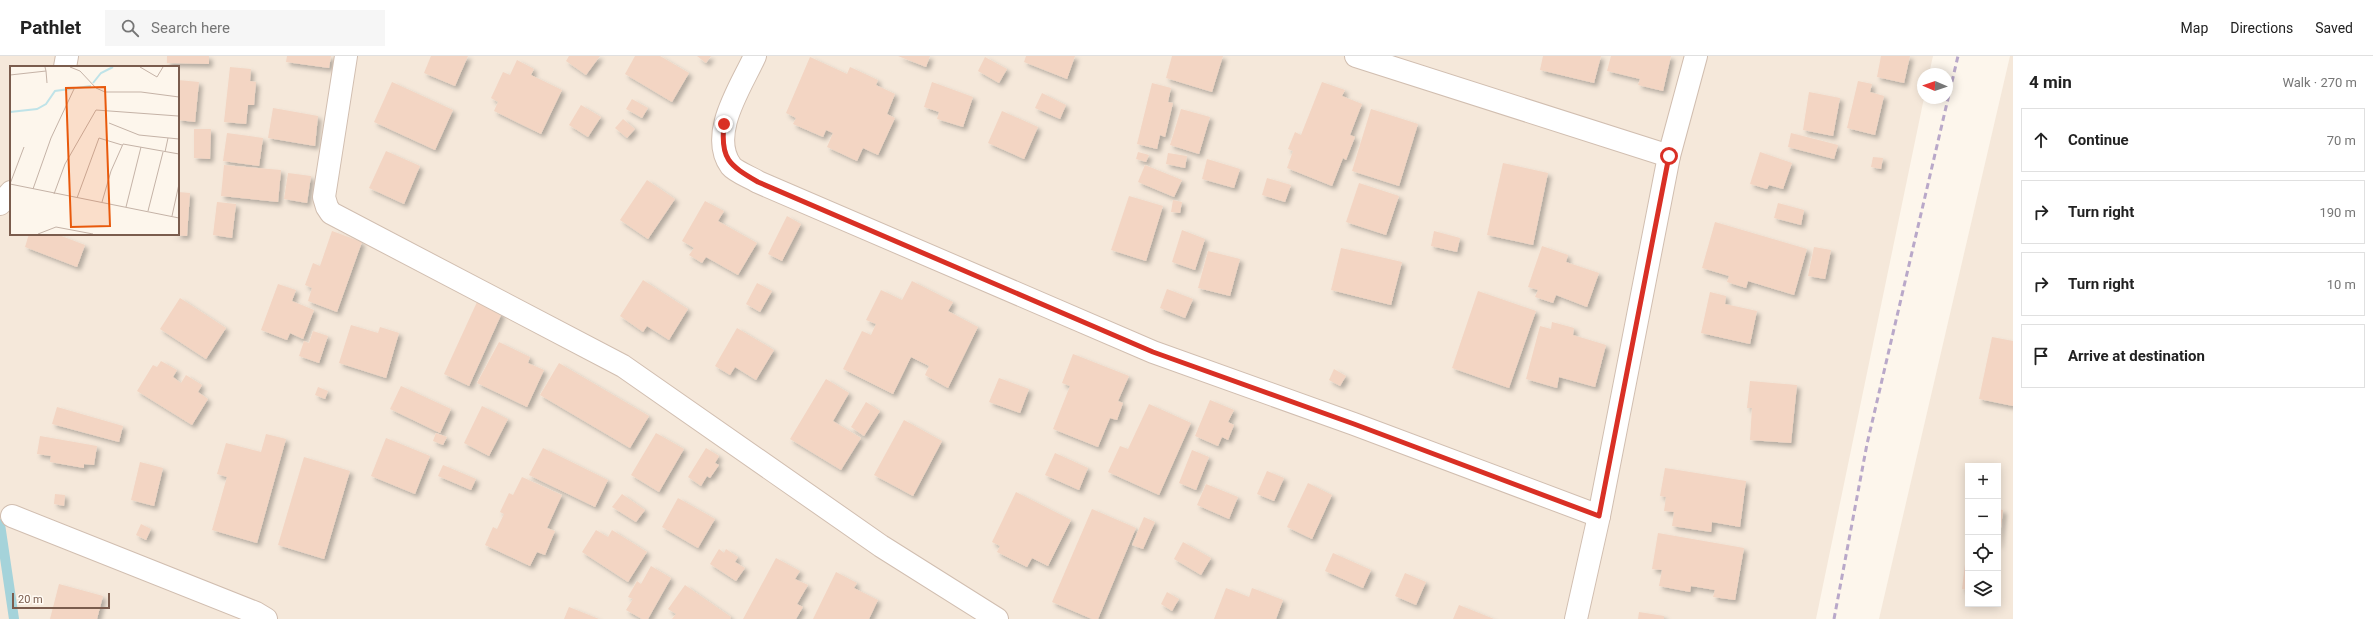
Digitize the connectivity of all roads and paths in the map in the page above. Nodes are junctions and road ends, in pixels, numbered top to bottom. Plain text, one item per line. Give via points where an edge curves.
1 (67, 56) edge
2 (346, 56) edge
3 (755, 56) edge
4 (1356, 56) edge
5 (1696, 56) edge
6 (65, 66) edge
7 (1669, 156) junction
8 (10, 193) edge
9 (0, 204) edge
10 (12, 516) dead end
11 (1599, 516) junction
12 (266, 619) edge
13 (997, 619) edge
14 (1576, 619) edge

1 - 6 street
2 - 13 street via 324,197 331,213 623,366 881,546
3 - 11 street via 724,124 722,144 732,166 758,182 1153,352
4 - 7 street
5 - 7 street
7 - 11 street
8 - 9 street
10 - 12 street via 256,612
11 - 14 street

